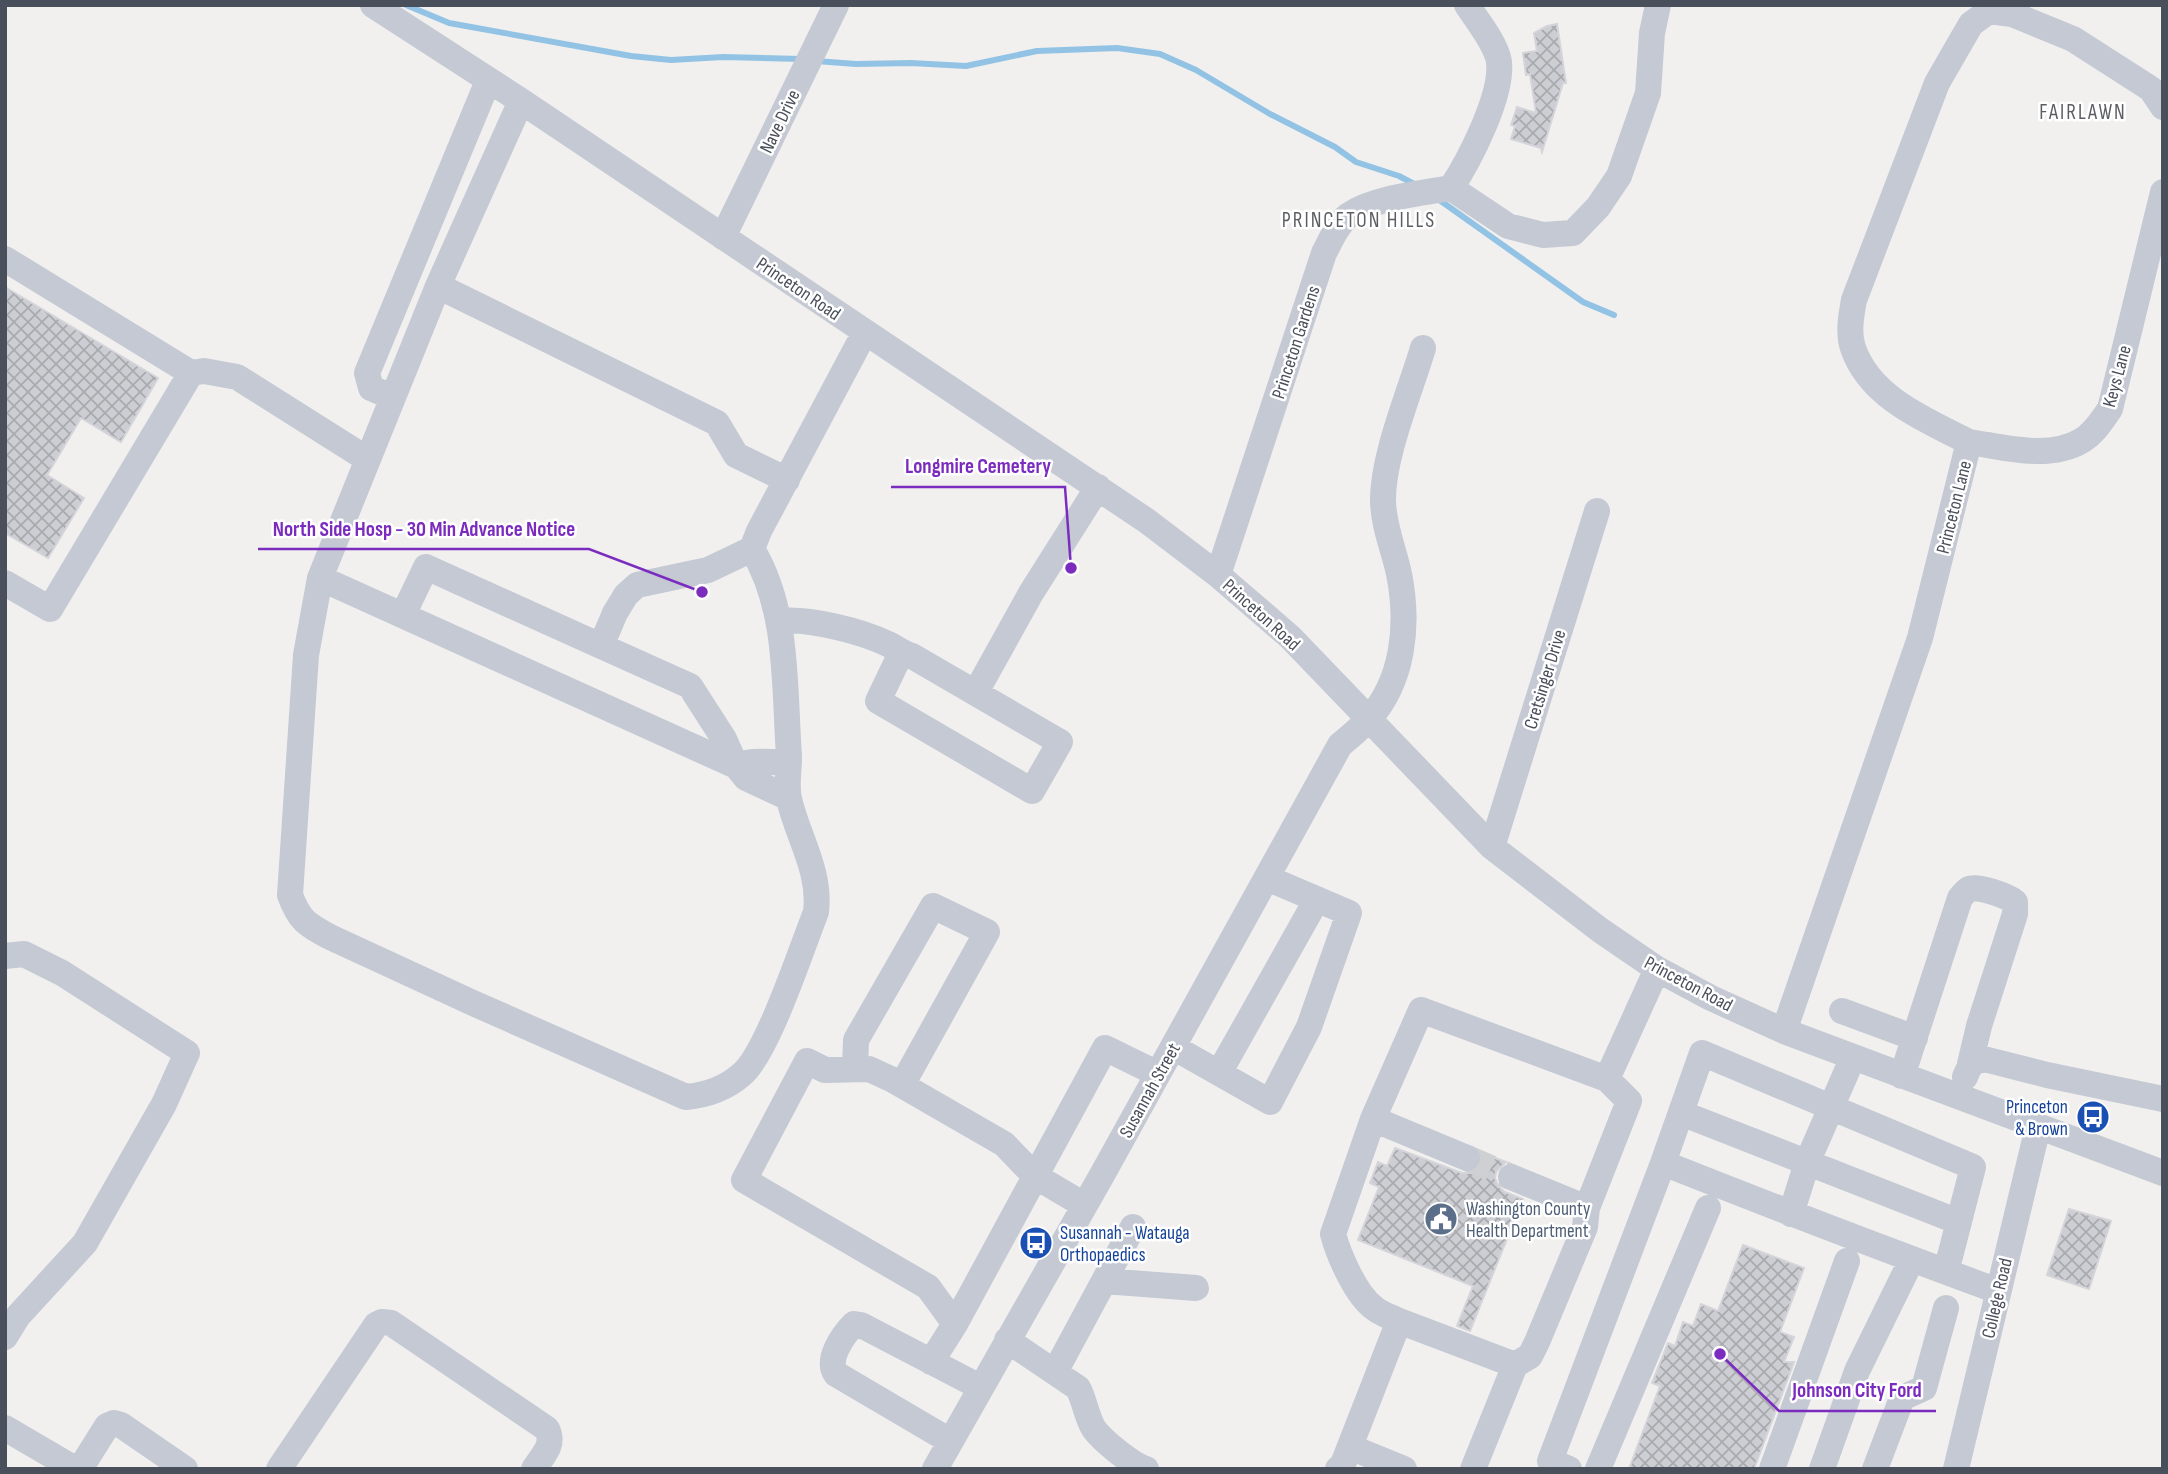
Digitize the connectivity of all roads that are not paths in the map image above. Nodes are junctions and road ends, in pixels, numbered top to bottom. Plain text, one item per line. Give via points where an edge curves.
1 (373, 5) edge
2 (836, 5) edge
3 (1467, 5) edge
4 (1658, 5) edge
5 (488, 81) junction
6 (521, 101) junction
7 (2163, 107) edge
8 (1451, 188) junction
9 (2163, 192) edge
10 (723, 237) junction
11 (5, 259) edge
12 (438, 286) junction
13 (865, 332) junction
14 (1423, 348) dead end
15 (191, 373) junction
16 (391, 397) junction
17 (1969, 442) junction
18 (367, 459) junction
19 (787, 480) junction
20 (1098, 487) junction
21 (1597, 511) dead end
22 (752, 549) junction
23 (1218, 575) junction
24 (320, 578) junction
25 (5, 583) edge
26 (403, 615) junction
27 (780, 621) junction
28 (601, 646) junction
29 (901, 653) junction
30 (976, 692) junction
31 (1370, 718) junction
32 (789, 762) junction
33 (736, 766) junction
34 (789, 798) junction
35 (1492, 847) junction
36 (1266, 878) junction
37 (1317, 899) junction
38 (5, 956) edge
39 (1657, 969) junction
40 (1842, 1011) dead end
41 (1784, 1031) junction
42 (1915, 1038) junction
43 (1173, 1047) junction
44 (1853, 1057) junction
45 (1970, 1064) junction
46 (855, 1069) junction
47 (1219, 1073) junction
48 (1158, 1074) junction
49 (1902, 1076) junction
50 (1607, 1079) junction
51 (902, 1085) junction
52 (1956, 1096) junction
53 (2163, 1099) edge
54 (1830, 1107) junction
55 (1681, 1113) junction
56 (1373, 1119) junction
57 (2038, 1127) junction
58 (1467, 1158) tunnel mouth
59 (1663, 1163) junction
60 (1807, 1163) junction
61 (2163, 1173) edge
62 (1035, 1176) junction
63 (1511, 1177) tunnel mouth
64 (1084, 1205) junction
65 (1587, 1208) junction
66 (1709, 1209) dead end
67 (1791, 1214) junction
68 (1959, 1222) junction
69 (1133, 1227) dead end
70 (1912, 1259) junction
71 (1847, 1262) dead end
72 (1946, 1272) junction
73 (1104, 1281) junction
74 (1196, 1288) dead end
75 (1998, 1291) junction
76 (1946, 1308) dead end
77 (1399, 1321) junction
78 (955, 1324) junction
79 (5, 1337) edge
80 (1007, 1340) junction
81 (931, 1362) junction
82 (1515, 1366) junction
83 (1055, 1372) junction
84 (980, 1387) junction
85 (5, 1428) edge
86 (950, 1441) junction
87 (1344, 1458) edge
88 (77, 1469) edge
89 (185, 1469) edge
90 (279, 1469) edge
91 (534, 1469) edge
92 (934, 1469) edge
93 (1146, 1469) edge
94 (1404, 1469) edge
95 (1473, 1469) edge
96 (1569, 1469) edge
97 (1598, 1469) edge
98 (1772, 1469) edge
99 (1822, 1469) edge
100 (1875, 1469) edge
101 (1956, 1469) edge

1 - 5 street, Princeton Road
2 - 10 street, Nave Drive
3 - 8 street via 1499,61 1497,91 1464,169
4 - 8 street via 1648,93 1619,176 1573,233 1543,235 1508,226
5 - 6 street, Princeton Road
5 - 16 street via 367,373 371,388
6 - 10 street, Princeton Road
6 - 12 street
7 - 17 street, Princeton Lane via 2151,89 2073,39 2012,14 1989,11 1971,24 1937,83 1854,300 1850,324 1852,347 1864,372 1880,388 1920,417
8 - 23 street, Princeton Gardens via 1392,198 1349,215 1336,229 1324,253
9 - 17 street, Keys Lane via 2110,409 2096,429 2058,450
10 - 13 street, Princeton Road
11 - 15 street
12 - 16 street
12 - 19 street via 717,423 736,455
13 - 19 street
13 - 20 street, Princeton Road
14 - 31 street, Susannah Street via 1384,474 1387,535 1399,573 1405,628 1391,684
15 - 18 street via 237,377
15 - 25 street via 50,609
16 - 18 street
17 - 41 street, Princeton Lane via 1920,638
18 - 24 street
19 - 22 street
20 - 23 street, Princeton Road
20 - 30 street
21 - 35 street, Cretsinger Drive
22 - 27 street
22 - 28 street via 708,570 638,585 615,613
23 - 31 street, Princeton Road
24 - 26 street
24 - 34 street via 306,655 290,895 309,926 330,937 686,1097 707,1094 744,1074 760,1049 816,912 815,876
26 - 28 street via 426,567
26 - 33 street
27 - 29 street via 831,627 889,644
27 - 32 street
28 - 33 street via 690,686
29 - 30 street
29 - 30 street via 878,701 1032,791 1060,742
31 - 35 street, Princeton Road
31 - 36 street, Susannah Street via 1340,745
32 - 33 street via 748,761
32 - 34 street
33 - 34 street via 746,778
35 - 39 street, Princeton Road
36 - 37 street
36 - 43 street, Susannah Street
37 - 47 street
37 - 47 street via 1349,913 1309,1027 1270,1102
38 - 79 street via 24,954 62,973 187,1054 164,1104 85,1243 18,1316
39 - 41 street, Princeton Road
39 - 50 street
40 - 42 street
41 - 44 street, Princeton Road
42 - 45 street via 1967,889 1976,887 2010,898 2015,902 2015,914
42 - 49 street
43 - 47 street
43 - 48 street, Susannah Street
44 - 49 street, Princeton Road
44 - 54 street
45 - 52 street
45 - 53 street via 1988,1060
46 - 51 street via 869,1069
46 - 51 street via 856,1040 933,906 987,932
46 - 78 street via 825,1070 807,1061 744,1180 928,1287
48 - 62 street via 1105,1048
48 - 64 street, Susannah Street
49 - 52 street, Princeton Road
50 - 56 street via 1421,1010
50 - 65 street via 1629,1101
51 - 62 street via 1004,1144
52 - 57 street, Princeton Road
54 - 55 street via 1702,1053
54 - 60 street
54 - 68 street via 1973,1167
55 - 59 street
55 - 60 street
56 - 58 street
56 - 77 street via 1333,1234 1363,1298
57 - 61 street, Princeton Road
57 - 75 street, College Road
59 - 67 street
59 - 96 street via 1550,1461
60 - 67 street
60 - 68 street
62 - 64 street
62 - 78 street
63 - 65 street
64 - 80 street, Susannah Street
65 - 82 street via 1585,1227 1538,1342 1530,1356
66 - 97 street
67 - 70 street
68 - 72 street
69 - 73 street
70 - 72 street
70 - 99 street via 1857,1371
71 - 98 street
72 - 75 street
73 - 74 street
73 - 83 street
75 - 101 street, College Road
76 - 100 street via 1924,1388 1902,1398
77 - 82 street
77 - 87 street
78 - 81 street
80 - 83 street
80 - 84 street, Susannah Street
81 - 84 street
81 - 86 street via 854,1324 831,1367
82 - 95 street
83 - 93 street via 1078,1388 1095,1430 1130,1462
84 - 86 street, Susannah Street
85 - 88 street
86 - 92 street, Susannah Street
87 - 94 street
88 - 89 street via 107,1426 114,1423
90 - 91 street via 382,1322 391,1323 547,1429 550,1446

